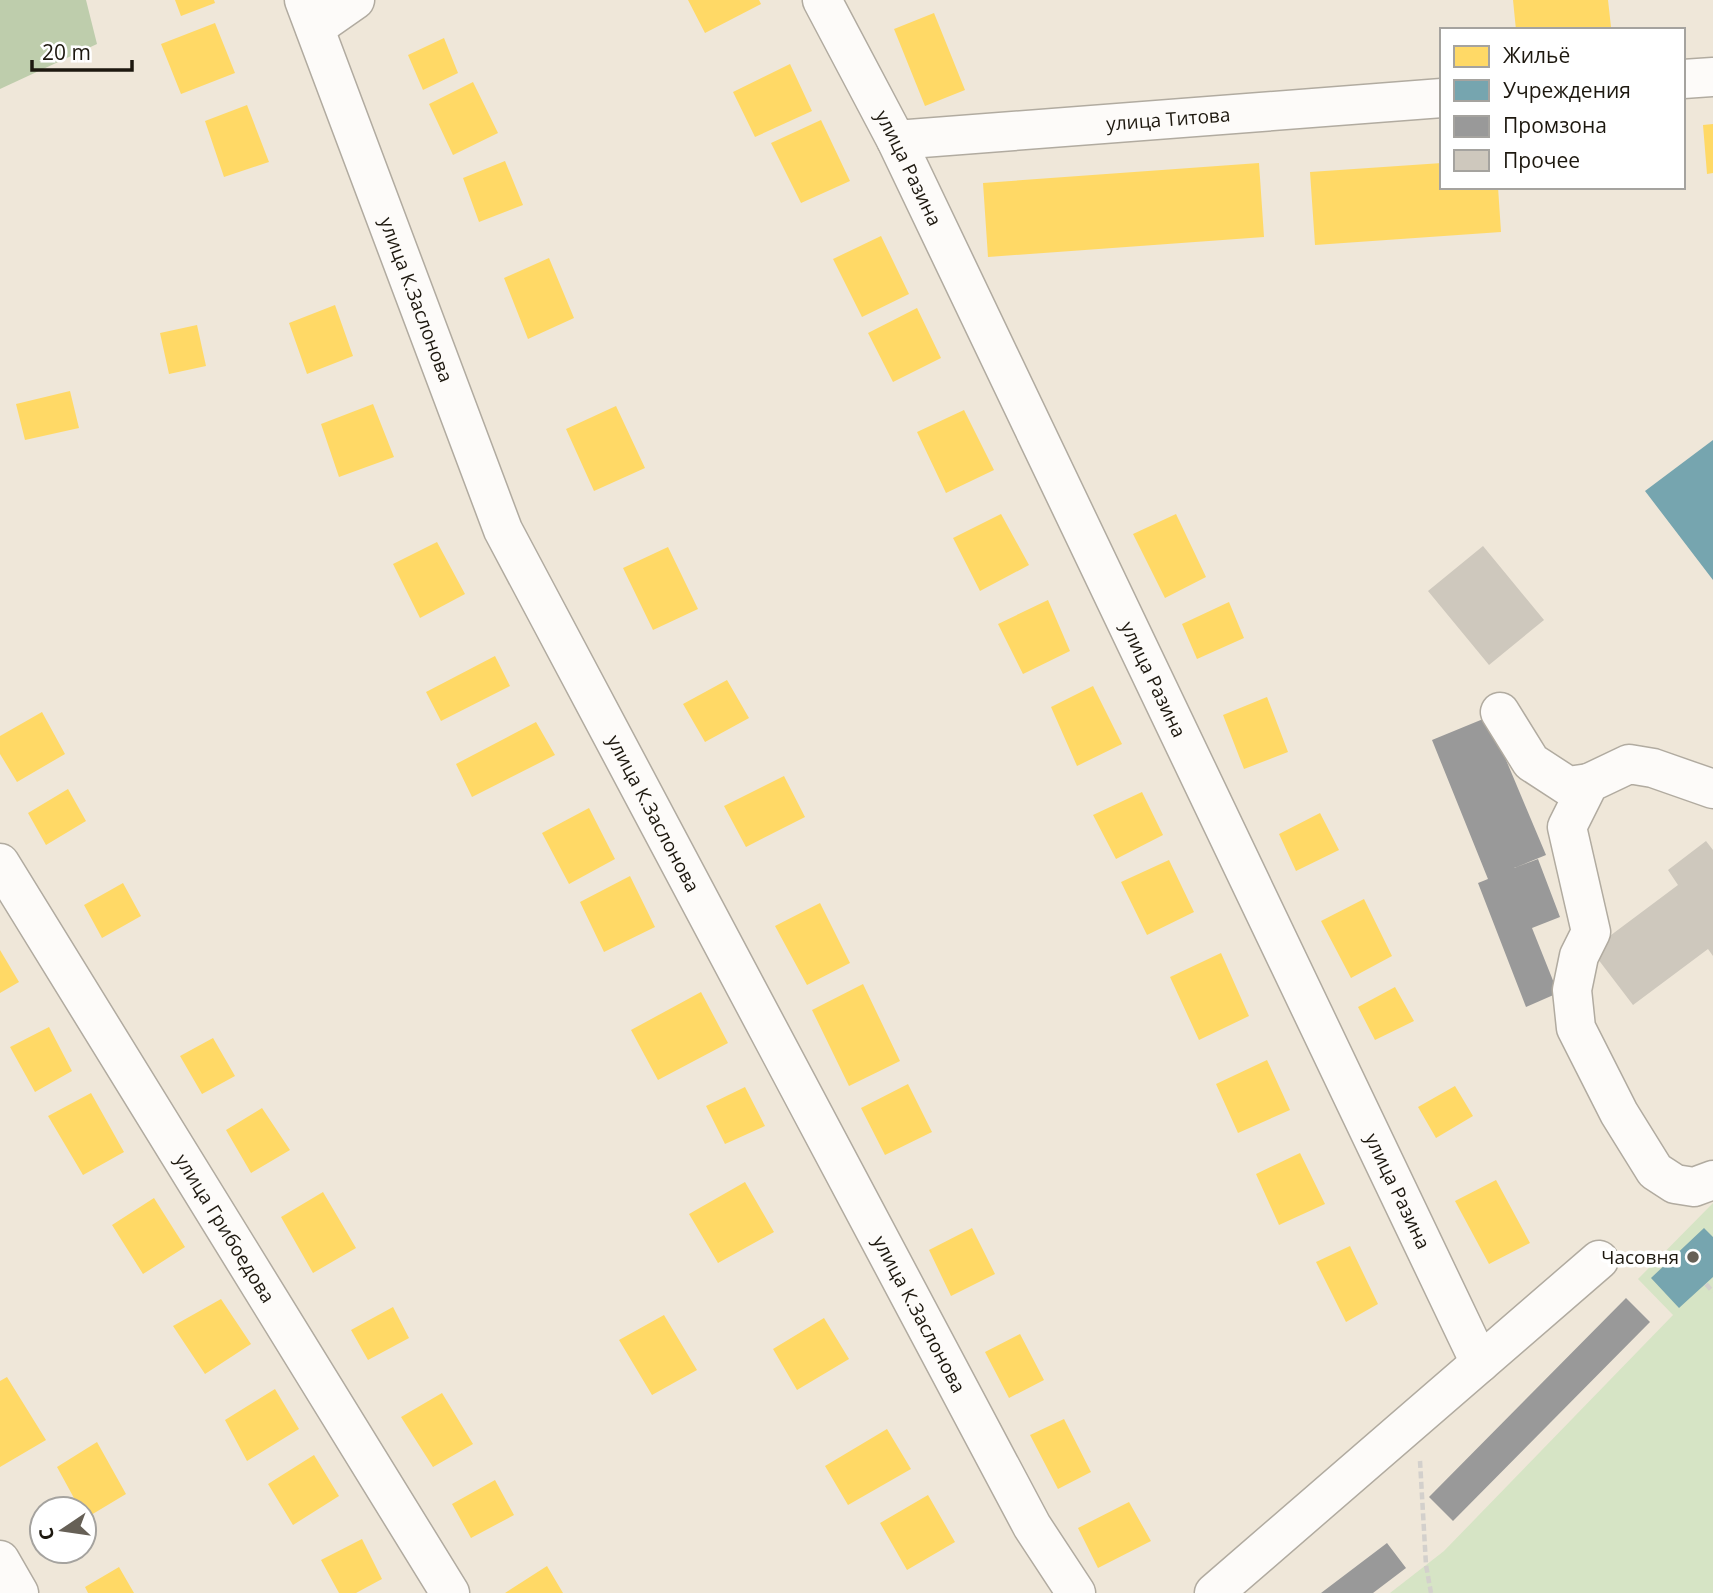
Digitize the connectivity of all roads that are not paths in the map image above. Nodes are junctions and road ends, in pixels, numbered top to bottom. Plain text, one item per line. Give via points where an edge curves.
1 (355, 0) edge
2 (822, 0) edge
3 (309, 14) edge
4 (1713, 77) edge
5 (1685, 79) edge
6 (1440, 98) edge
7 (896, 140) junction
8 (1500, 712) dead end
9 (1588, 783) junction
10 (1713, 789) edge
11 (0, 863) edge
12 (1713, 1180) edge
13 (1599, 1260) dead end
14 (1480, 1363) junction
15 (0, 1560) edge
16 (19, 1593) edge
17 (450, 1593) edge
18 (1076, 1593) edge
19 (1214, 1593) edge

1 - 3 street
2 - 7 street, улица Разина
3 - 18 street, улица К.Заслонова via 503,530 1032,1527
4 - 5 street
6 - 7 street, улица Титова
7 - 14 street, улица Разина
8 - 9 street via 1531,762 1568,786
9 - 10 street via 1629,764
9 - 12 street via 1567,827 1591,932 1579,956 1572,990 1576,1028 1655,1171 1675,1184 1694,1186
11 - 17 street, улица Грибоедова
13 - 14 street
14 - 19 street
15 - 16 street

